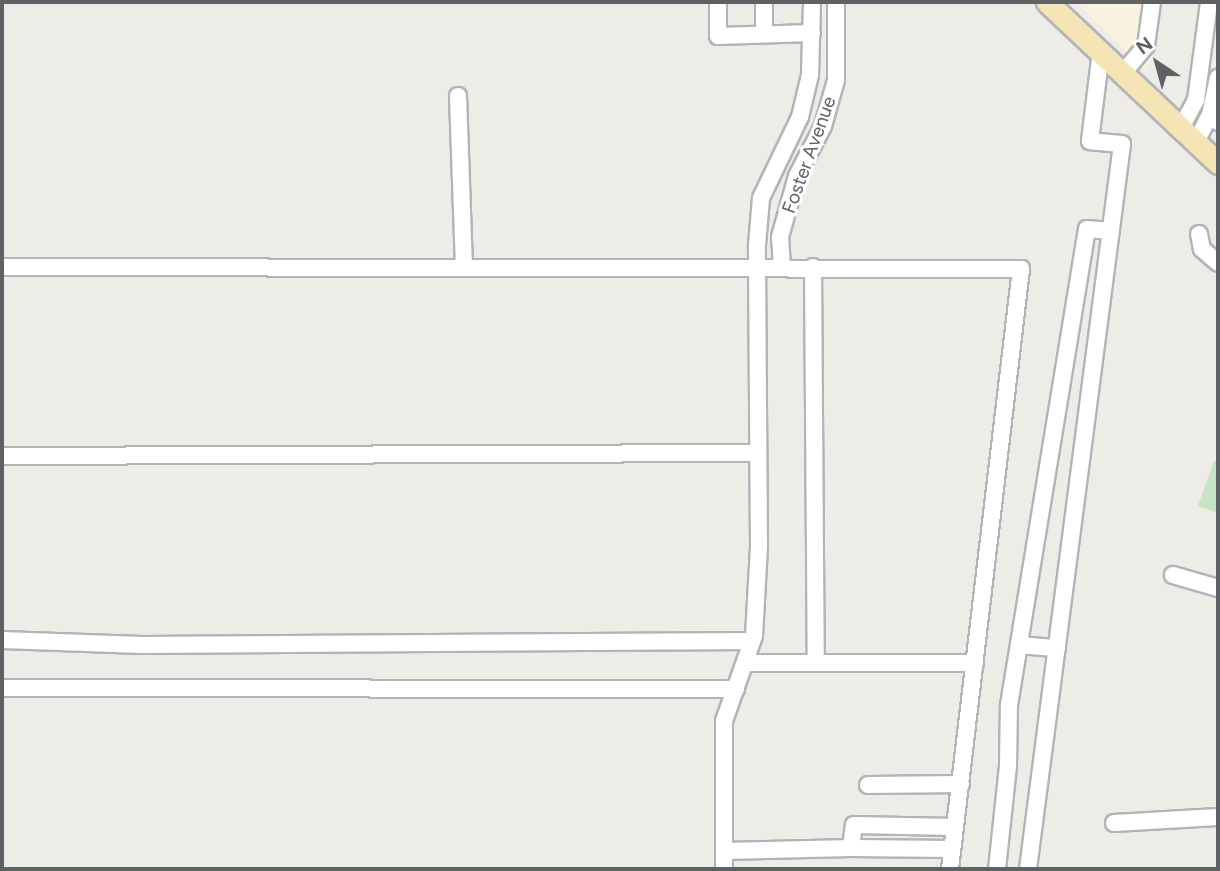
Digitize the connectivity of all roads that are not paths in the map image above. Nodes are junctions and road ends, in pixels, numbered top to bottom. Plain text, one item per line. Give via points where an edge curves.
1 (718, 2) edge
2 (764, 2) edge
3 (812, 2) edge
4 (836, 2) edge
5 (1047, 2) edge
6 (1152, 2) edge
7 (1209, 2) edge
8 (812, 33) junction
9 (764, 34) junction
10 (1101, 52) junction
11 (1123, 73) junction
12 (1218, 78) edge
13 (458, 96) dead end
14 (1214, 118) edge
15 (1189, 135) junction
16 (1218, 163) edge
17 (1111, 231) junction
18 (1199, 234) dead end
19 (1218, 263) edge
20 (464, 266) junction
21 (757, 266) junction
22 (782, 266) junction
23 (2, 267) edge
24 (813, 267) junction
25 (758, 453) junction
26 (2, 456) edge
27 (1173, 575) dead end
28 (1218, 588) edge
29 (2, 640) edge
30 (752, 641) junction
31 (1019, 645) junction
32 (1057, 648) junction
33 (816, 661) junction
34 (745, 663) junction
35 (975, 663) junction
36 (2, 688) edge
37 (736, 689) junction
38 (961, 784) junction
39 (868, 785) dead end
40 (1218, 817) edge
41 (1114, 823) dead end
42 (955, 827) junction
43 (851, 848) junction
44 (953, 849) junction
45 (724, 851) junction
46 (724, 869) edge
47 (950, 869) edge
48 (997, 869) edge
49 (1028, 869) edge

1 - 9 street via 718,36
2 - 9 street
3 - 8 street, Foster Avenue
4 - 22 street, Foster Avenue via 836,80 823,126 797,176 780,237
5 - 10 main road
6 - 11 street via 1146,46
7 - 15 street
8 - 9 street
8 - 21 street, Foster Avenue via 810,75 800,117 761,198
10 - 11 main road
10 - 17 street via 1090,141 1122,144
11 - 15 main road
12 - 14 street
13 - 20 street
14 - 15 street
15 - 16 main road
17 - 31 street via 1087,229
17 - 32 street
18 - 19 street via 1202,249
20 - 21 street
20 - 23 street
21 - 22 street
21 - 25 street, Foster Avenue
22 - 24 street
24 - 33 street
24 - 35 street via 1021,270
25 - 26 street
25 - 30 street, Foster Avenue via 759,546
27 - 28 street
29 - 30 street via 142,645
30 - 34 street, Foster Avenue
31 - 32 street
31 - 48 street via 1009,705
32 - 49 street
33 - 34 street
33 - 35 street
34 - 37 street, Foster Avenue
35 - 38 street
36 - 37 street
37 - 45 street, Foster Avenue via 724,721
38 - 39 street
38 - 42 street
40 - 41 street
42 - 43 street via 854,825
42 - 44 street
43 - 44 street
43 - 45 street
44 - 47 street
45 - 46 street, Foster Avenue

